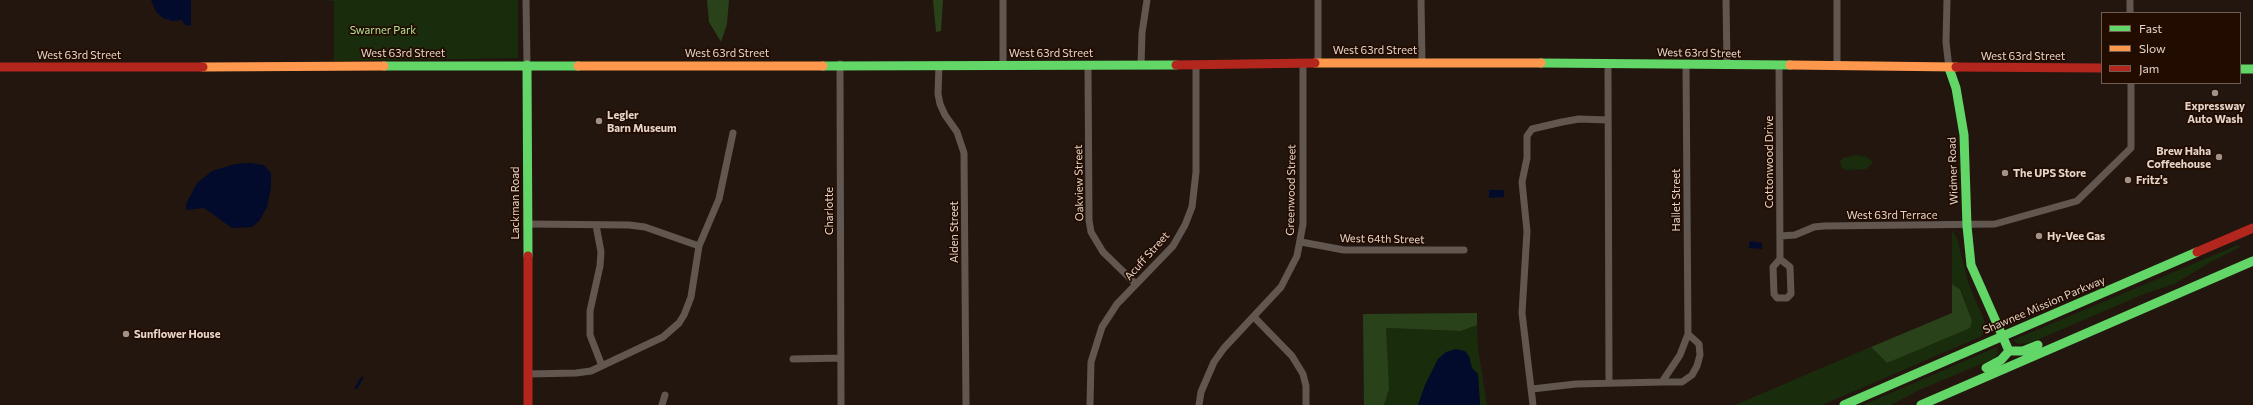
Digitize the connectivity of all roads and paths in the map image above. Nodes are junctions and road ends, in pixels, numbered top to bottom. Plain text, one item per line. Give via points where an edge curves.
1 (526, 0) edge
2 (1002, 0) edge
3 (1147, 0) edge
4 (1318, 0) edge
5 (1422, 0) edge
6 (1726, 0) edge
7 (1837, 0) edge
8 (1947, 0) edge
9 (2130, 0) edge
10 (2130, 12) edge
11 (1422, 62) junction
12 (1303, 63) junction
13 (1318, 63) junction
14 (840, 64) junction
15 (1196, 64) junction
16 (1608, 64) junction
17 (527, 65) junction
18 (939, 65) junction
19 (1003, 65) junction
20 (1088, 65) junction
21 (1141, 65) junction
22 (1686, 65) junction
23 (1727, 65) junction
24 (1779, 66) junction
25 (1837, 66) junction
26 (0, 67) edge
27 (1949, 68) junction
28 (2101, 68) edge
29 (2241, 69) edge
30 (2253, 69) edge
31 (2131, 84) edge
32 (1608, 120) junction
33 (733, 134) dead end
34 (527, 224) junction
35 (596, 225) junction
36 (1967, 226) junction
37 (2253, 228) edge
38 (1780, 236) junction
39 (1301, 242) junction
40 (699, 246) junction
41 (1464, 250) dead end
42 (1780, 259) junction
43 (2253, 261) edge
44 (1136, 284) junction
45 (1254, 318) junction
46 (2119, 319) junction
47 (1688, 334) junction
48 (2002, 336) junction
49 (2009, 351) junction
50 (841, 358) junction
51 (793, 359) dead end
52 (602, 366) junction
53 (528, 374) junction
54 (1662, 382) junction
55 (1609, 383) junction
56 (1532, 389) junction
57 (665, 395) dead end
58 (528, 405) edge
59 (662, 405) edge
60 (841, 405) edge
61 (966, 405) edge
62 (1090, 405) edge
63 (1199, 405) edge
64 (1306, 405) edge
65 (1533, 405) edge
66 (1844, 405) edge
67 (1916, 405) edge
68 (1921, 405) edge

1 - 17 street, Lackman Road
2 - 19 street
3 - 21 street
4 - 13 street
5 - 11 street
6 - 23 street
7 - 25 street
8 - 27 street, Widmer Road via 1946,42
9 - 10 street
11 - 13 main road, West 63rd Street
11 - 16 main road, West 63rd Street
12 - 13 main road, West 63rd Street
12 - 15 main road, West 63rd Street
12 - 39 street, Greenwood Street
14 - 17 main road, West 63rd Street
14 - 18 main road, West 63rd Street
14 - 50 street, Charlotte
15 - 21 main road, West 63rd Street
15 - 44 street, Acuff Street via 1196,172 1192,207 1173,246
16 - 22 main road, West 63rd Street
16 - 32 street
17 - 26 main road, West 63rd Street
17 - 34 main road, Lackman Road
18 - 19 main road, West 63rd Street
18 - 61 street, Alden Street via 940,104 957,132 964,153
19 - 20 main road, West 63rd Street
20 - 21 main road, West 63rd Street
20 - 44 street, Oakview Street via 1091,232 1103,252
22 - 23 main road, West 63rd Street
22 - 47 street, Hallet Street
23 - 24 main road, West 63rd Street
24 - 25 main road, West 63rd Street
24 - 38 street, Cottonwood Drive
25 - 27 main road, West 63rd Street
27 - 28 main road, West 63rd Street
27 - 36 main road, Widmer Road via 1956,88 1964,135
29 - 30 main road
31 - 36 street, West 63rd Terrace via 2131,148 2077,201 1995,224
32 - 55 street
32 - 56 street via 1579,119 1562,122 1532,129 1527,136 1527,158 1522,182 1528,231 1522,313
33 - 40 street via 718,199
34 - 35 street
34 - 53 main road, Lackman Road
35 - 40 street via 645,227
35 - 52 street via 601,252 590,311 590,335
36 - 38 street, West 63rd Terrace via 1824,226 1814,227 1795,235
36 - 48 main road, Widmer Road via 1971,265
37 - 48 main road, Shawnee Mission Parkway
38 - 42 street, Cottonwood Drive
39 - 41 street, West 64th Street via 1344,250
39 - 45 street, Greenwood Street via 1287,278
40 - 52 street via 691,297 679,323 663,337
42 - 42 street, Cottonwood Drive via 1773,267 1774,294 1777,298 1787,298 1791,294 1790,267
43 - 46 main road
44 - 62 street, Acuff Street via 1112,311 1095,344 1091,362
45 - 63 street, Greenwood Street via 1224,348 1214,362 1201,392
45 - 64 street via 1292,356 1303,374
46 - 49 main road via 2061,335 2023,351
46 - 68 main road
47 - 54 street, Hallet Street via 1680,354
47 - 54 street via 1699,344 1697,366 1692,375 1682,382
48 - 49 main road, Widmer Road
48 - 66 main road, Shawnee Mission Parkway
49 - 67 main road via 2001,360
50 - 51 street
50 - 60 street, Charlotte
52 - 53 street via 576,374
53 - 58 main road, Lackman Road
54 - 55 street
55 - 56 street
56 - 65 street
57 - 59 street

